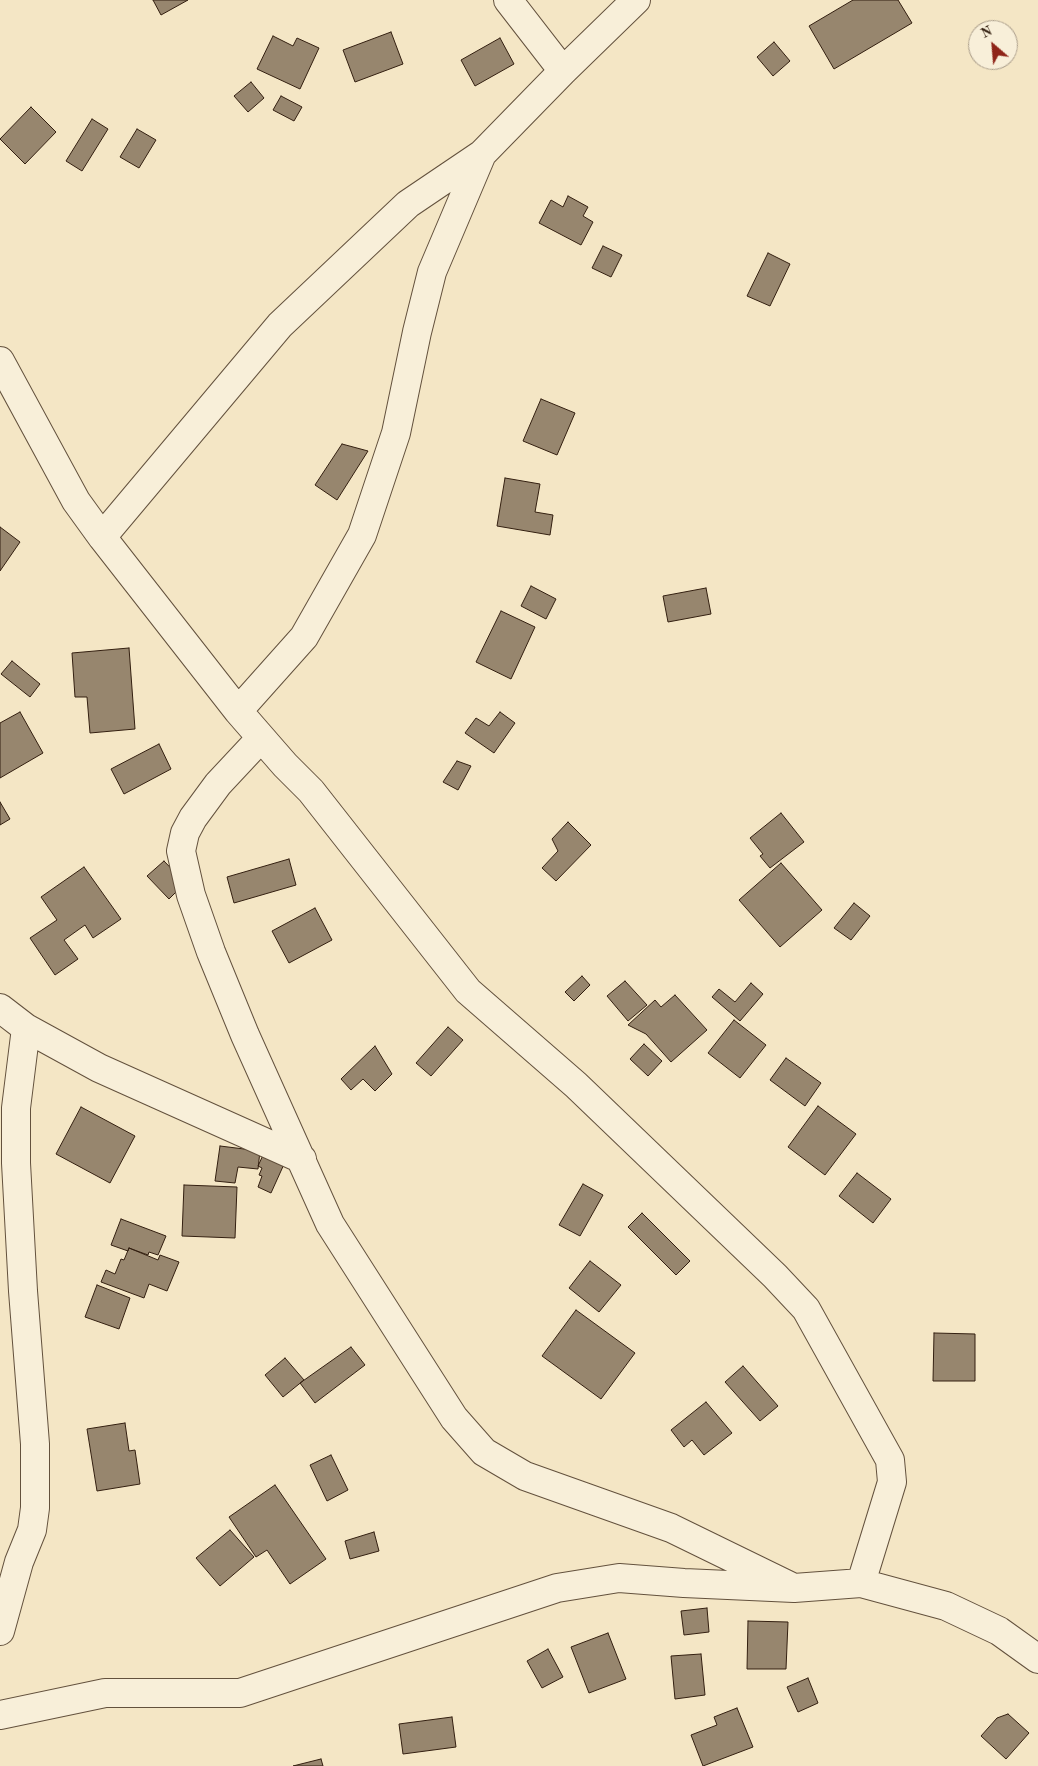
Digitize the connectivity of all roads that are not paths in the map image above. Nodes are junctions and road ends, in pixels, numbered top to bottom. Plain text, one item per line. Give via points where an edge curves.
1 (508, 0) edge
2 (636, 0) edge
3 (563, 71) junction
4 (482, 154) junction
5 (0, 361) edge
6 (102, 537) junction
7 (238, 711) junction
8 (261, 738) junction
9 (0, 1008) edge
10 (26, 1028) junction
11 (302, 1159) junction
12 (861, 1583) junction
13 (794, 1588) junction
14 (0, 1631) edge
15 (1038, 1659) edge
16 (0, 1712) edge

1 - 3 street
2 - 3 street
3 - 4 street
4 - 6 street via 408,204 280,325
4 - 7 street via 432,272 396,433 362,535 304,637
5 - 6 street via 76,501
6 - 7 street
7 - 8 street
8 - 11 street via 218,784 193,818 181,851 191,895 211,952 245,1036
8 - 12 street via 311,791 468,991 576,1085 806,1309 890,1460 892,1482
9 - 10 street
10 - 11 street via 99,1068
10 - 14 street via 16,1108 16,1163 35,1444 35,1508 32,1530 19,1562
11 - 13 street via 330,1224 454,1418 484,1452 525,1476 671,1528
12 - 13 street
12 - 15 street via 946,1606 999,1631
13 - 16 street via 618,1578 557,1588 240,1693 105,1693

